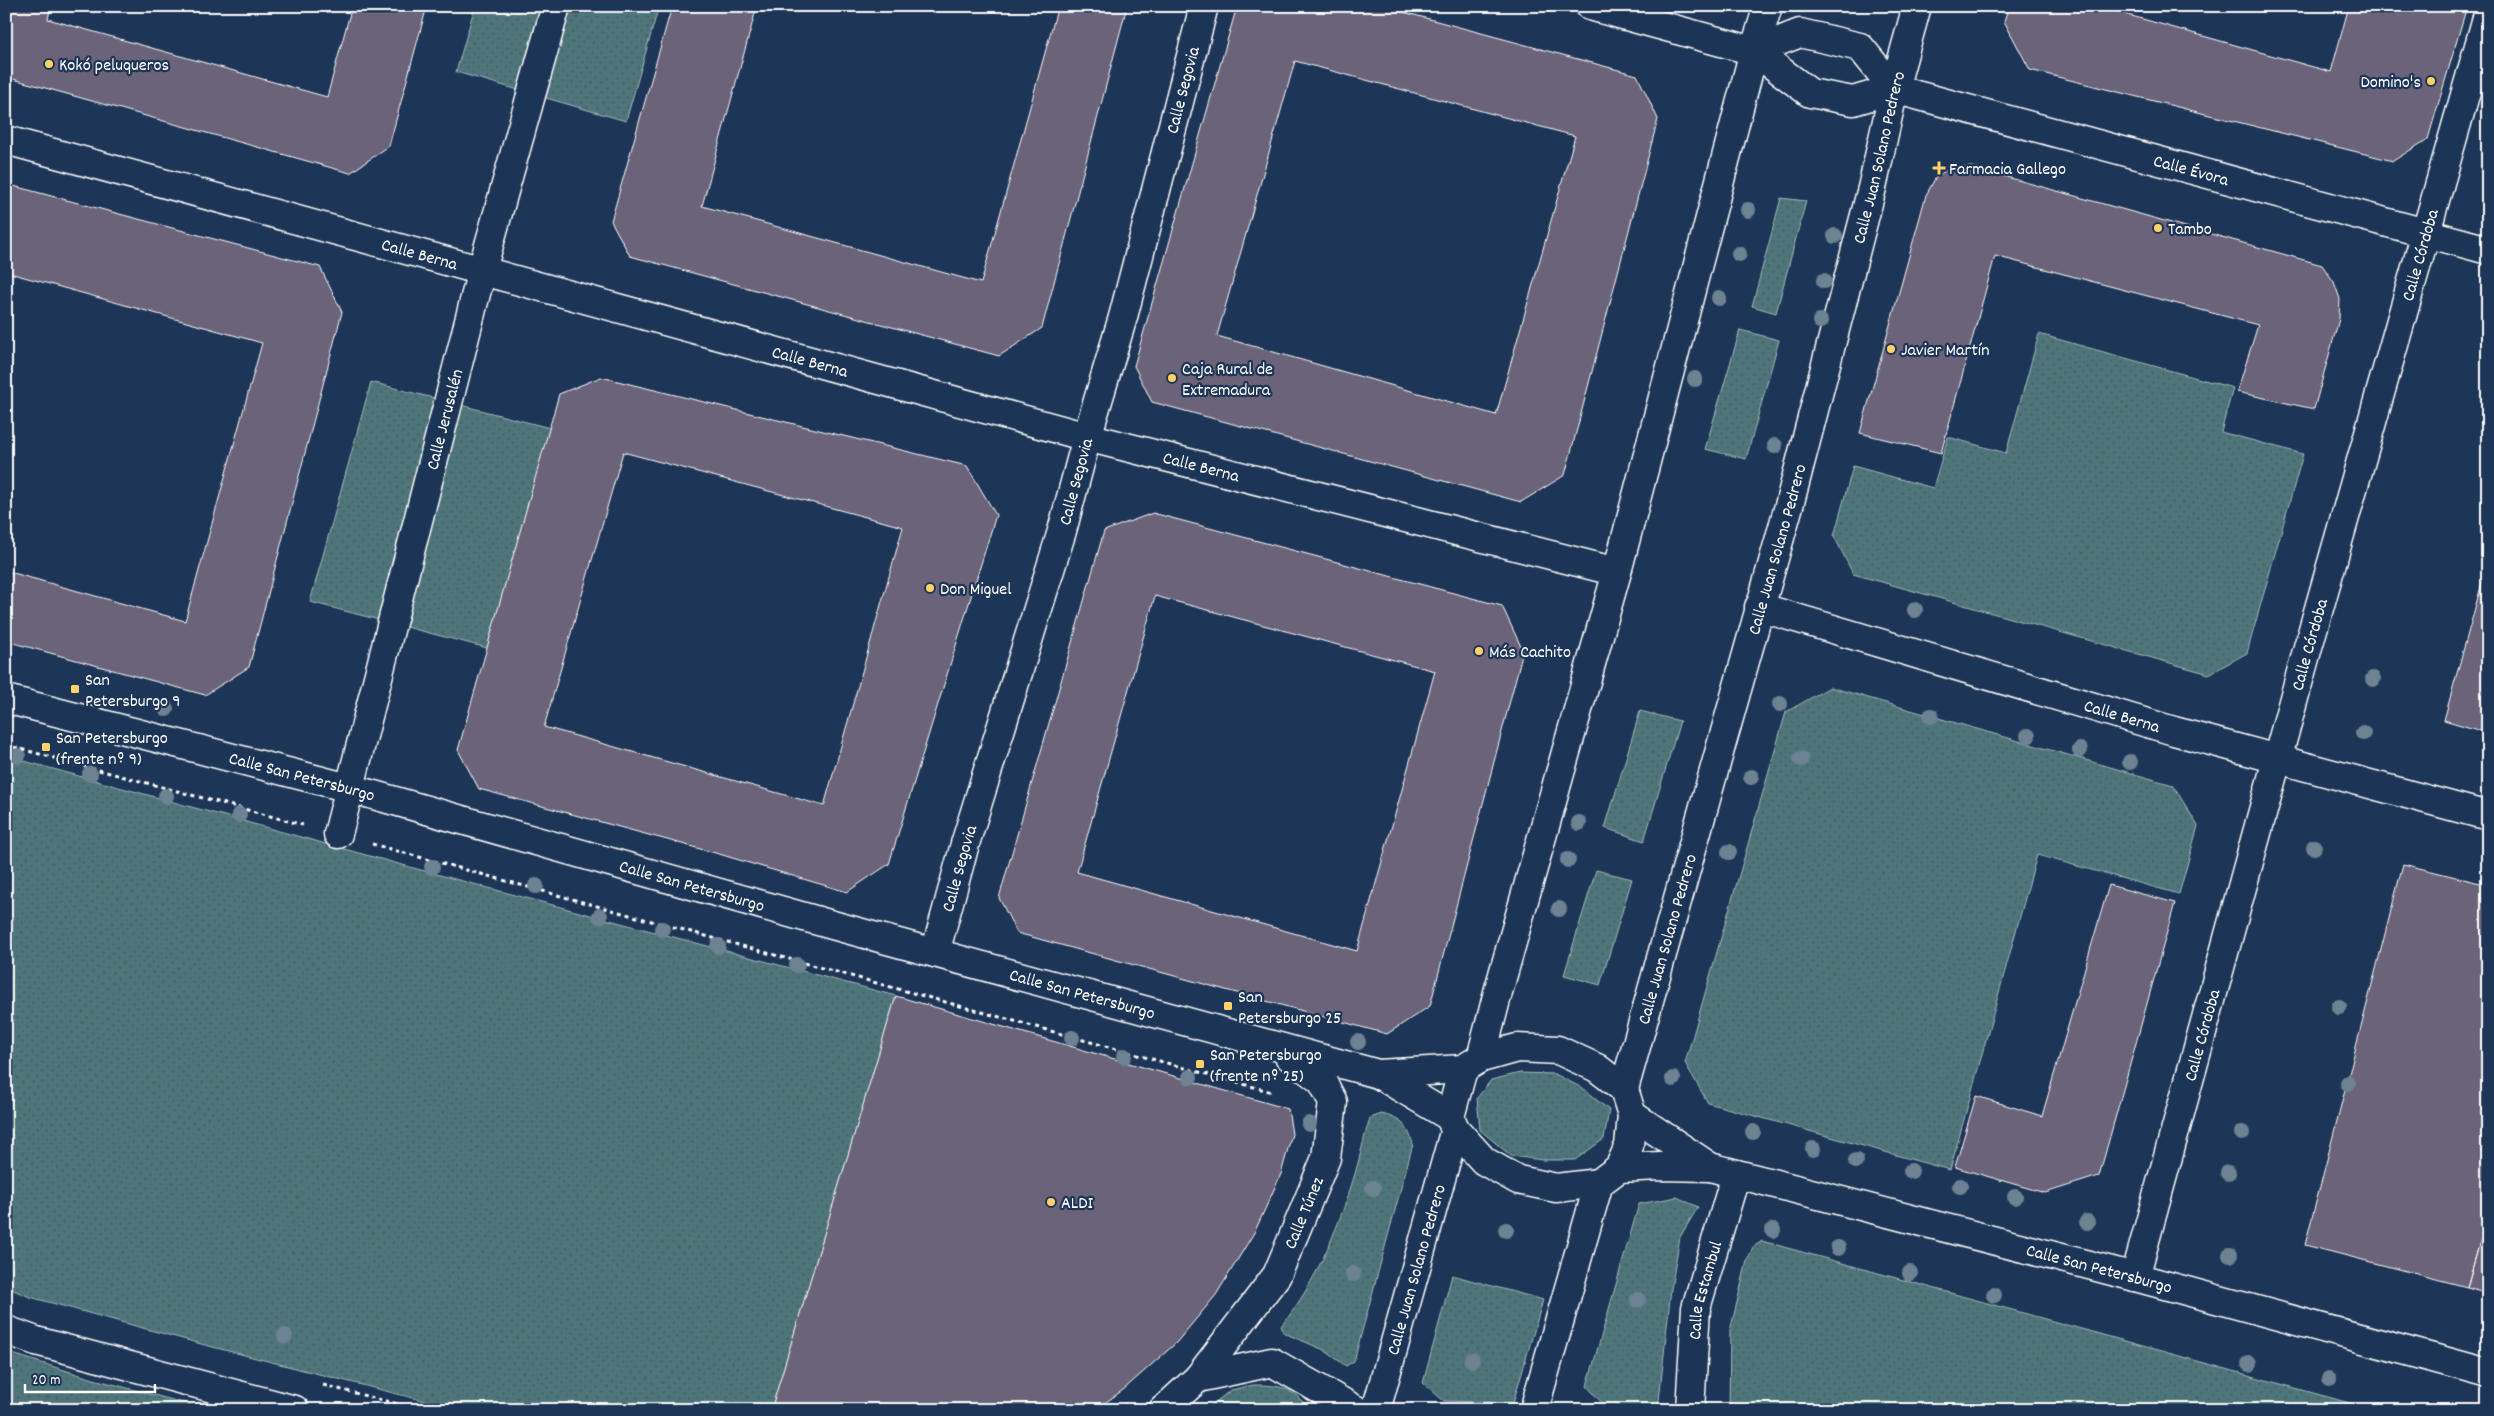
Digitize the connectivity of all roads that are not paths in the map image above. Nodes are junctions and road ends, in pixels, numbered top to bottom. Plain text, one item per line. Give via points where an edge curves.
1 (556, 6) edge
2 (1204, 6) edge
3 (1590, 6) edge
4 (1768, 6) edge
5 (1917, 6) edge
6 (2488, 14) edge
7 (1754, 51) junction
8 (1894, 89) junction
9 (6, 140) edge
10 (2425, 232) junction
11 (2488, 250) edge
12 (482, 270) junction
13 (1087, 437) junction
14 (1617, 572) junction
15 (1759, 607) junction
16 (6, 699) edge
17 (2277, 759) junction
18 (349, 788) junction
19 (2488, 816) edge
20 (338, 834) road end
21 (935, 953) junction
22 (1276, 1047) junction
23 (1472, 1064) junction
24 (1378, 1074) junction
25 (1624, 1089) junction
26 (1632, 1115) junction
27 (1453, 1123) junction
28 (1710, 1167) junction
29 (1736, 1174) junction
30 (1609, 1176) junction
31 (2135, 1277) junction
32 (6, 1330) edge
33 (2488, 1373) edge
34 (1198, 1378) junction
35 (295, 1410) edge
36 (1163, 1410) edge
37 (1356, 1410) edge
38 (1376, 1410) edge
39 (1534, 1410) edge
40 (1690, 1410) edge

1 - 12 street, Calle Jerusalén
2 - 13 street, Calle Segovia
3 - 7 street
4 - 7 street
5 - 8 street, Calle Juan Solano Pedrero
6 - 10 street, Calle Córdoba
7 - 8 street via 1810,93 1853,101
7 - 8 street via 1800,33 1860,47
7 - 14 street
8 - 10 street, Calle Évora
8 - 15 street, Calle Juan Solano Pedrero via 1872,188 1790,502
9 - 12 street, Calle Berna
10 - 11 street, Calle Évora
10 - 17 street, Calle Córdoba
12 - 13 street, Calle Berna
12 - 18 street, Calle Jerusalén
13 - 14 street, Calle Berna
13 - 21 street, Calle Segovia via 1062,531 965,844
14 - 23 street via 1500,983
15 - 17 street, Calle Berna
15 - 25 street, Calle Juan Solano Pedrero
16 - 18 street, Calle San Petersburgo
17 - 19 street, Calle Berna
17 - 31 street, Calle Córdoba
18 - 20 street, Calle Jerusalén
18 - 21 street, Calle San Petersburgo
21 - 22 street, Calle San Petersburgo
22 - 24 street, Calle San Petersburgo
22 - 34 street, Calle Túnez via 1322,1080 1333,1102 1326,1158 1277,1274
23 - 24 street, Calle San Petersburgo
23 - 25 street via 1517,1048 1558,1050 1597,1068
23 - 27 street
24 - 27 street, Calle San Petersburgo
25 - 26 street
26 - 28 street, Calle San Petersburgo
26 - 30 street via 1629,1146
27 - 30 street via 1484,1161 1518,1180 1556,1188
27 - 38 street, Calle Juan Solano Pedrero
28 - 29 street, Calle San Petersburgo
28 - 30 street, Calle San Petersburgo via 1660,1166
29 - 31 street, Calle San Petersburgo
29 - 40 street, Calle Estambul via 1696,1308
30 - 39 street
31 - 33 street, Calle San Petersburgo
32 - 35 street via 46,1344
34 - 36 street, Calle Túnez
34 - 37 street via 1272,1362

